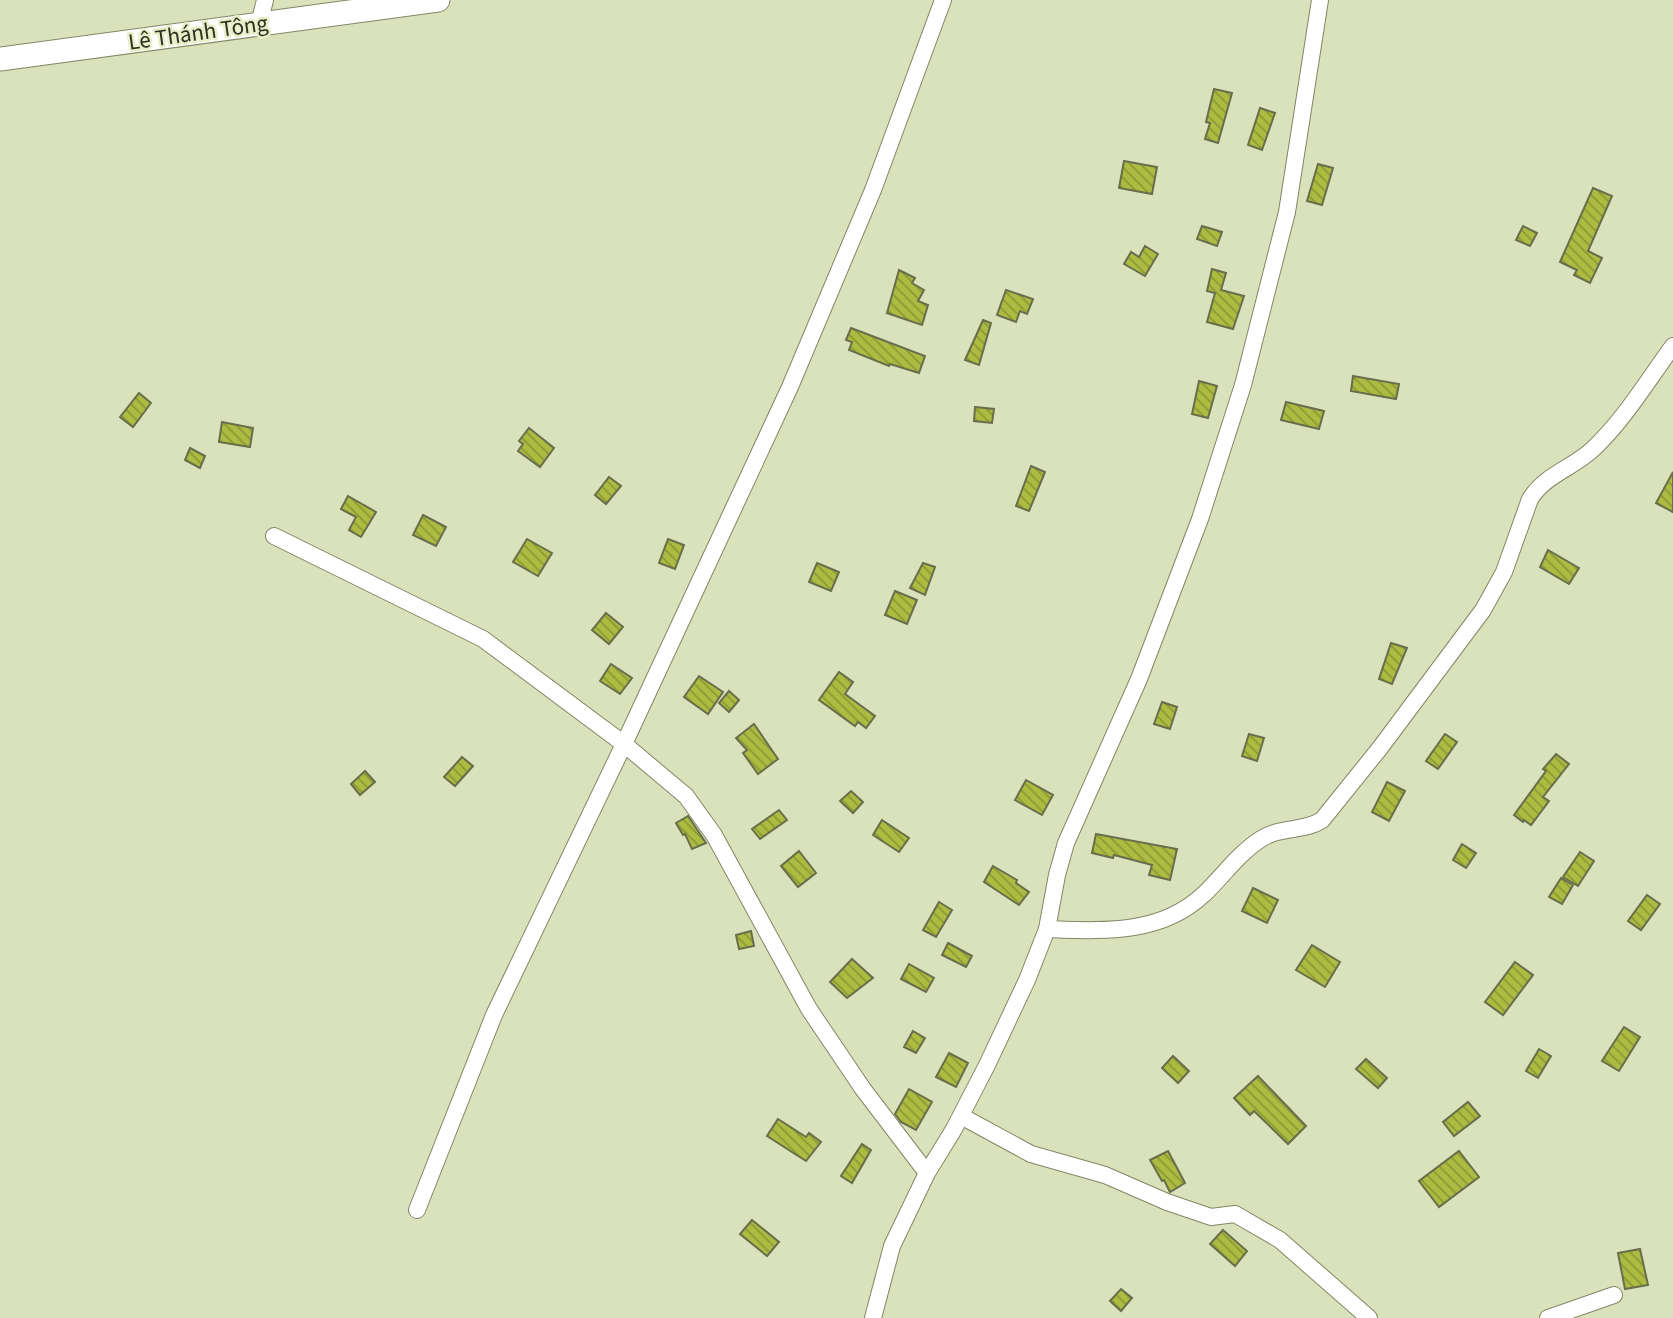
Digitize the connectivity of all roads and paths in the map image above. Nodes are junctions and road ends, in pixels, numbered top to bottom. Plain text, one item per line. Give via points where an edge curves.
1 (265, 0) edge
2 (438, 0) edge
3 (943, 0) edge
4 (1320, 0) edge
5 (259, 24) junction
6 (0, 59) edge
7 (1673, 346) edge
8 (274, 536) dead end
9 (624, 744) junction
10 (1047, 929) junction
11 (961, 1116) junction
12 (928, 1173) junction
13 (417, 1210) dead end
14 (1614, 1295) dead end
15 (873, 1318) edge
16 (1369, 1318) edge
17 (1548, 1318) edge

1 - 5 street
2 - 5 street, Lê Thánh Tông
3 - 9 street via 873,190 795,375
4 - 10 street via 1287,212 1243,385 1200,519 1139,679 1066,843
5 - 6 street, Lê Thánh Tông
7 - 10 street via 1595,448 1537,489 1504,572 1483,610 1322,820 1279,830 1250,846 1176,916 1101,931
8 - 9 street via 483,639
9 - 12 street via 686,796 702,816 809,1009
9 - 13 street via 494,1015
10 - 11 street
11 - 12 street
11 - 16 street via 1031,1154 1105,1175 1211,1217 1235,1214 1280,1240
12 - 15 street via 892,1246
14 - 17 street

